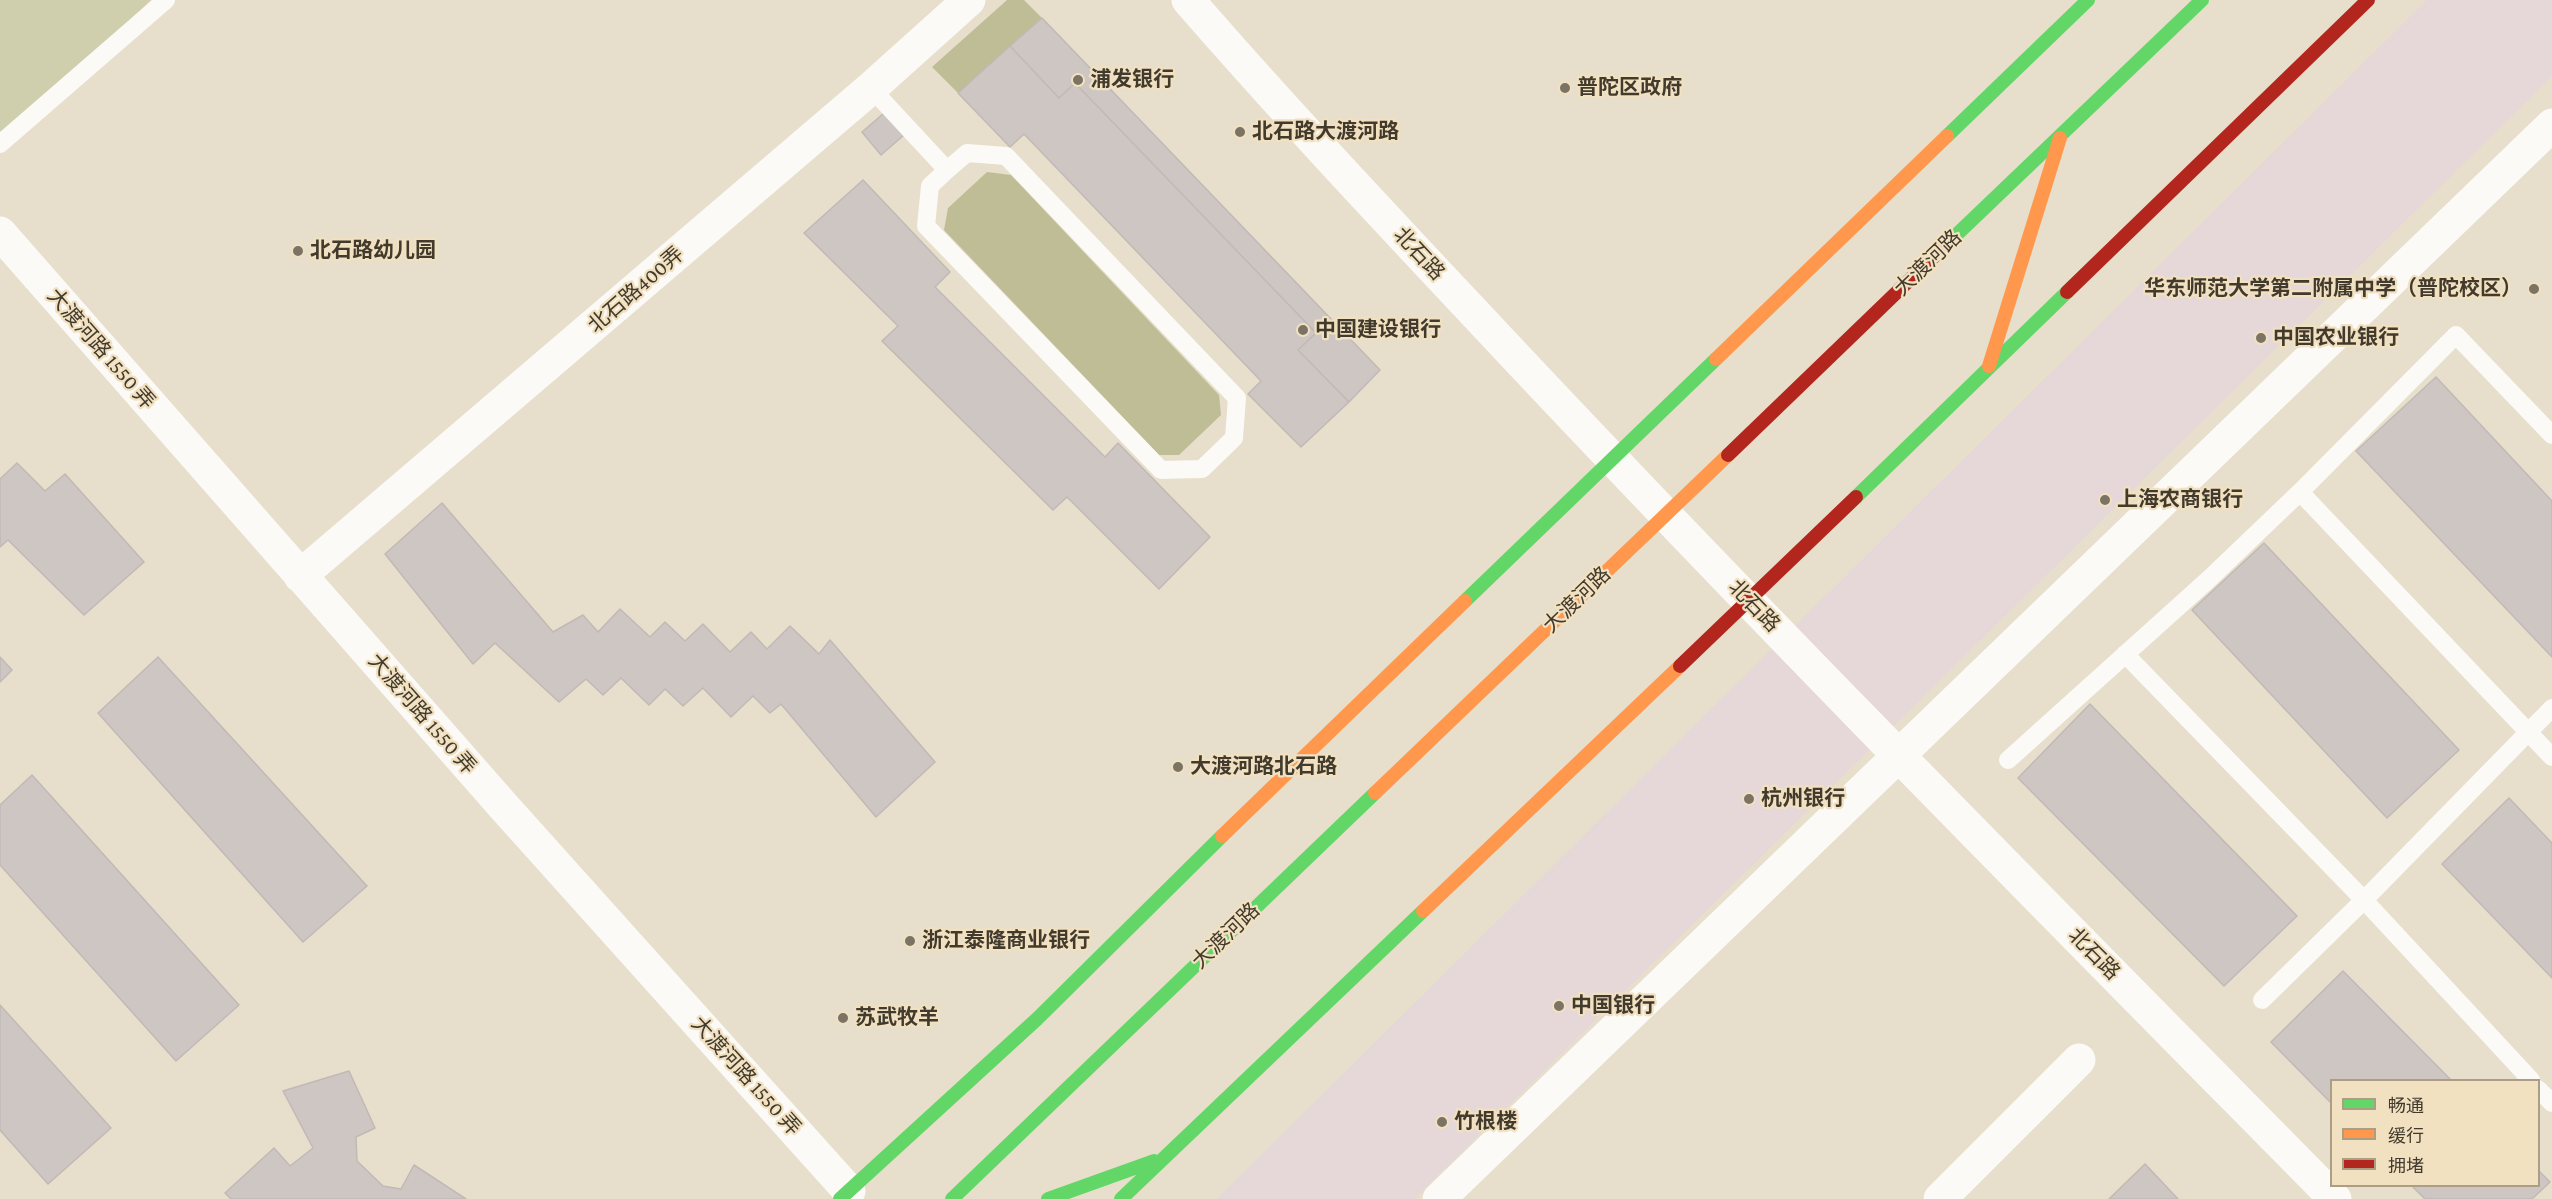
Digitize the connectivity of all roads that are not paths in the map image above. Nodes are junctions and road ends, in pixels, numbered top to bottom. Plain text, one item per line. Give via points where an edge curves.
1 (166, 0) edge
2 (969, 0) edge
3 (1188, 0) edge
4 (2088, 0) edge
5 (2202, 0) edge
6 (2368, 0) edge
7 (872, 88) junction
8 (2552, 125) edge
9 (2061, 136) junction
10 (0, 144) edge
11 (947, 170) junction
12 (0, 233) edge
13 (1988, 369) junction
14 (2552, 435) edge
15 (1612, 460) junction
16 (2300, 492) junction
17 (1666, 515) junction
18 (300, 576) junction
19 (1749, 600) junction
20 (2124, 654) junction
21 (2552, 708) edge
22 (2528, 732) junction
23 (1898, 755) junction
24 (2552, 757) edge
25 (2007, 760) dead end
26 (2364, 900) junction
27 (2262, 1000) dead end
28 (2079, 1060) dead end
29 (2530, 1079) edge
30 (2540, 1091) edge
31 (2552, 1103) edge
32 (1163, 1158) junction
33 (844, 1195) edge
34 (952, 1199) edge
35 (1048, 1199) edge
36 (1121, 1199) edge
37 (1439, 1199) edge
38 (1940, 1199) edge
39 (2335, 1199) edge

1 - 10 lane
2 - 7 street, 北石路400弄
3 - 15 street, 北石路 via 1274,99
4 - 15 main road
5 - 9 main road, 大渡河路
6 - 13 main road
7 - 11 lane
7 - 18 street, 北石路400弄
8 - 23 street
9 - 13 main road
9 - 17 main road, 大渡河路
11 - 11 lane via 930,186 926,226 1161,470 1202,469 1234,438 1237,398 1006,156 967,153
12 - 18 street, 大渡河路 1550 弄
13 - 19 main road
14 - 16 lane via 2456,335
15 - 17 street, 北石路
15 - 33 main road via 1037,1019
16 - 20 lane
16 - 22 lane
17 - 19 street, 北石路
17 - 34 main road, 大渡河路
18 - 33 street, 大渡河路 1550 弄
19 - 23 street, 北石路
19 - 32 main road
20 - 25 lane
20 - 26 lane
21 - 22 lane
22 - 24 lane
22 - 26 lane
23 - 37 street
23 - 39 street, 北石路
26 - 27 lane
26 - 29 lane
28 - 38 street
30 - 31 lane
32 - 35 main road
32 - 36 main road

